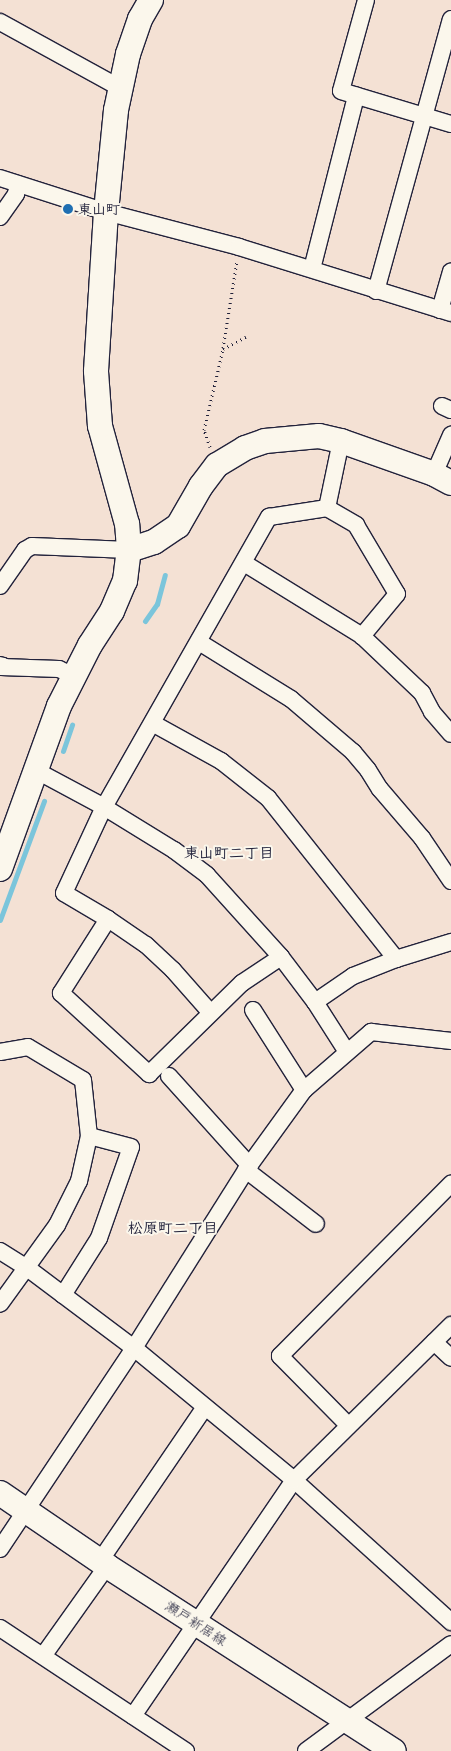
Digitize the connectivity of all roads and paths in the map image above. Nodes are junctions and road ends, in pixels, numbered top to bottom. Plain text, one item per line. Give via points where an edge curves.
1 (151, 0) edge
2 (366, 0) edge
3 (451, 20) edge
4 (0, 22) edge
5 (120, 88) junction
6 (356, 96) junction
7 (423, 116) junction
8 (451, 124) edge
9 (0, 178) edge
10 (18, 184) junction
11 (106, 212) junction
12 (0, 217) edge
13 (239, 246) junction
14 (312, 269) junction
15 (451, 272) edge
16 (376, 291) junction
17 (446, 311) edge
18 (246, 337) dead end
19 (223, 349) junction
20 (451, 435) edge
21 (341, 442) junction
22 (217, 465) junction
23 (442, 478) edge
24 (326, 508) junction
25 (129, 550) junction
26 (244, 563) junction
27 (0, 586) edge
28 (362, 636) junction
29 (199, 642) junction
30 (0, 667) edge
31 (74, 676) junction
32 (154, 724) junction
33 (451, 734) edge
34 (37, 771) junction
35 (104, 807) junction
36 (0, 869) edge
37 (451, 881) edge
38 (108, 919) junction
39 (451, 942) edge
40 (281, 957) junction
41 (396, 960) junction
42 (316, 1002) junction
43 (254, 1010) dead end
44 (210, 1012) junction
45 (451, 1041) edge
46 (0, 1052) edge
47 (347, 1052) junction
48 (169, 1076) dead end
49 (304, 1090) junction
50 (90, 1136) junction
51 (248, 1168) junction
52 (451, 1184) edge
53 (316, 1224) dead end
54 (0, 1251) edge
55 (26, 1267) junction
56 (63, 1295) junction
57 (0, 1304) edge
58 (451, 1325) edge
59 (434, 1342) junction
60 (134, 1348) junction
61 (451, 1358) edge
62 (205, 1407) junction
63 (348, 1425) junction
64 (294, 1480) junction
65 (0, 1492) edge
66 (26, 1509) junction
67 (0, 1549) edge
68 (103, 1563) junction
69 (448, 1612) edge
70 (197, 1623) junction
71 (0, 1628) edge
72 (451, 1644) edge
73 (43, 1656) junction
74 (133, 1716) junction
75 (347, 1720) junction
76 (186, 1751) edge
77 (306, 1751) edge
78 (394, 1751) edge

1 - 5 street via 137,28
2 - 6 street via 341,91
3 - 7 street
4 - 5 street
5 - 11 street
6 - 7 street
6 - 14 street
7 - 8 street
7 - 16 street
9 - 10 street
10 - 11 street
10 - 12 street via 16,194
11 - 13 street
11 - 25 street via 96,371 100,426 127,524
13 - 14 street
13 - 19 path
14 - 16 street
15 - 17 street
16 - 17 street
18 - 19 path
19 - 22 path via 204,430
20 - 23 street
21 - 22 street via 319,436 265,441 244,448
21 - 23 street
21 - 24 street
22 - 25 street via 200,486 178,526 154,542
24 - 26 street via 269,517
24 - 28 street via 356,525 397,594
25 - 27 street via 32,546 25,550
25 - 31 street via 125,581 112,611
26 - 28 street
26 - 29 street
28 - 33 street via 422,692 432,712
29 - 32 street
29 - 37 street via 291,699 353,752 422,838
30 - 31 street via 59,669
31 - 34 street via 59,706
32 - 35 street
32 - 41 street via 221,761 268,798
34 - 35 street
34 - 36 street
35 - 38 street via 64,893
35 - 40 street via 208,875
38 - 44 street via 160,958
38 - 44 street via 61,993 149,1074
39 - 41 street
40 - 42 street
40 - 44 street via 242,983
41 - 42 street via 353,976
42 - 47 street
43 - 49 street
45 - 47 street via 371,1032
46 - 50 street via 28,1047 83,1080
47 - 49 street
48 - 51 street
49 - 51 street
50 - 55 street via 80,1181 57,1225
50 - 56 street via 131,1147 99,1238
51 - 53 street
51 - 60 street
52 - 63 street via 280,1356
54 - 55 street
55 - 56 street
55 - 57 street
56 - 60 street
58 - 59 street
59 - 61 street
59 - 63 street
60 - 62 street
60 - 66 street
62 - 64 street
62 - 68 street
63 - 64 street
64 - 69 street
64 - 70 street
65 - 66 street, 瀬戸新居線
66 - 67 street
66 - 68 street, 瀬戸新居線
68 - 70 street, 瀬戸新居線
68 - 73 street
70 - 74 street
70 - 75 street, 瀬戸新居線
71 - 73 street
72 - 75 street
73 - 74 street
74 - 76 street
75 - 77 street
75 - 78 street, 瀬戸新居線

